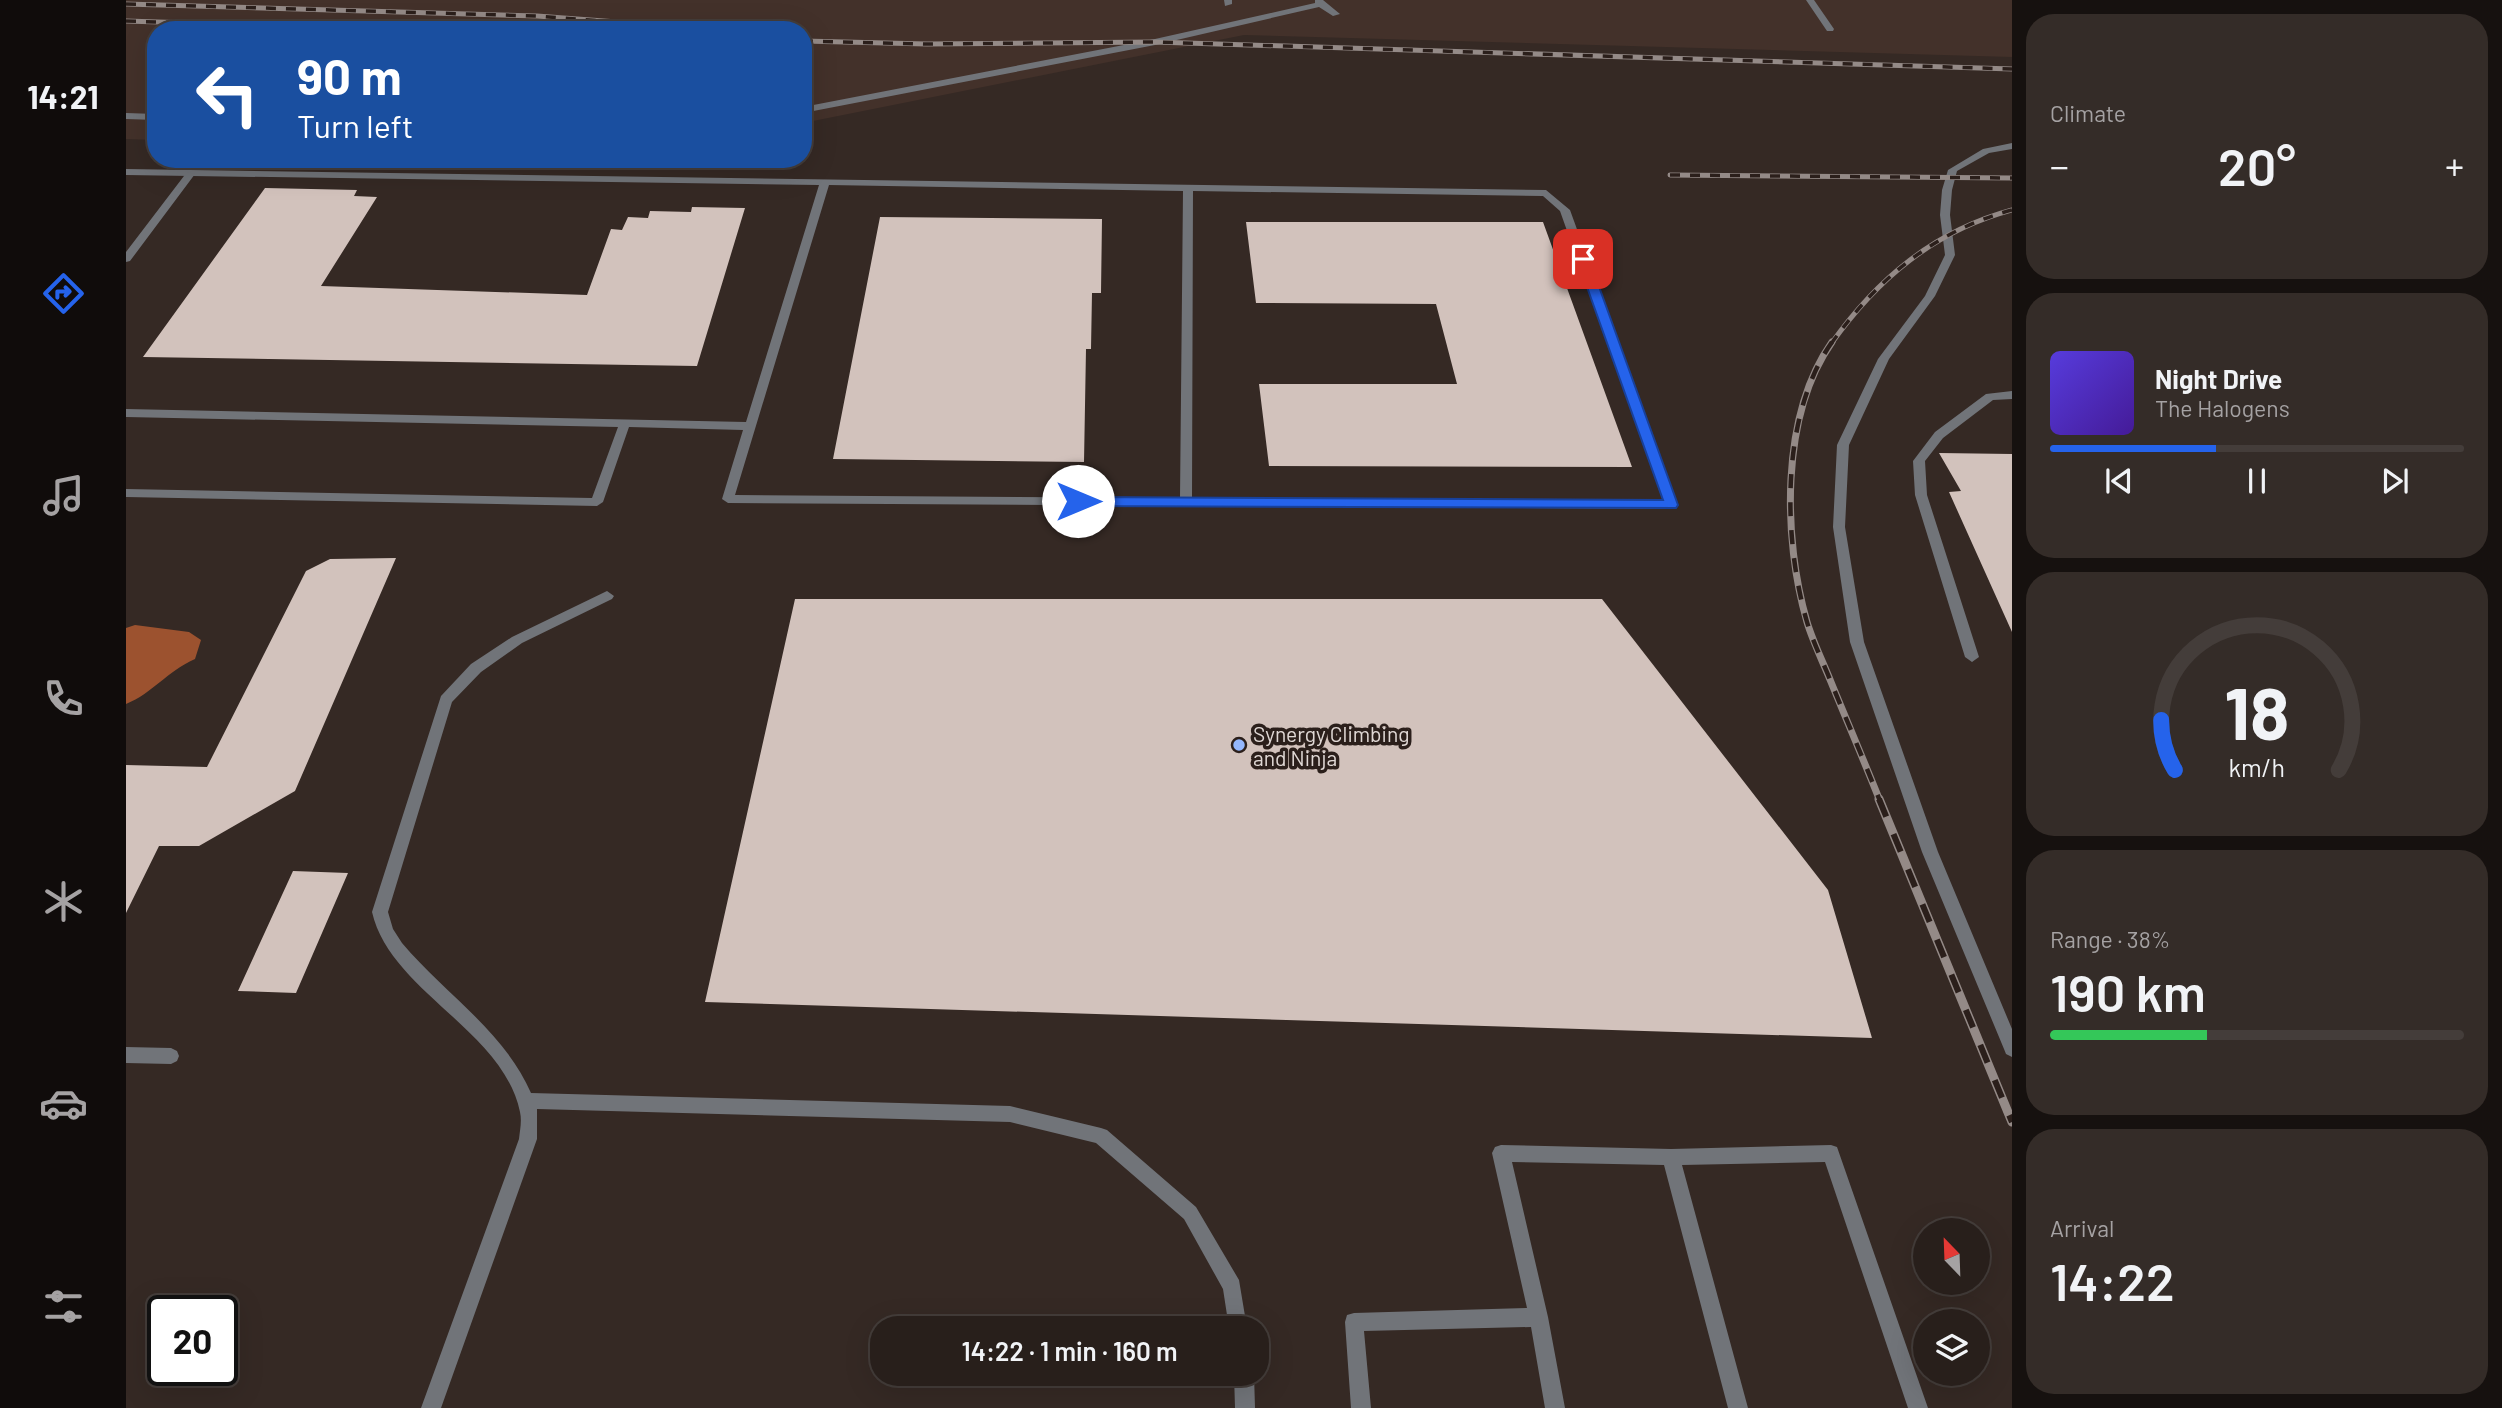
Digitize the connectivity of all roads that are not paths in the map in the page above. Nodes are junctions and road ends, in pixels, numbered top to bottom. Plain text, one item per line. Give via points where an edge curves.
1 (1810, 0) edge
2 (1319, 2) edge
3 (1336, 14) dead end
4 (1830, 29) dead end
5 (812, 108) edge
6 (126, 116) edge
7 (147, 117) edge
8 (2012, 146) edge
9 (126, 172) edge
10 (190, 174) junction
11 (825, 183) junction
12 (1188, 188) junction
13 (126, 259) edge
14 (2012, 394) edge
15 (126, 413) edge
16 (625, 423) junction
17 (751, 426) junction
18 (126, 493) edge
19 (1186, 502) junction
20 (607, 596) dead end
21 (1972, 657) dead end
22 (2012, 1049) edge
23 (126, 1055) edge
24 (171, 1056) dead end
25 (525, 1101) junction
26 (1671, 1157) junction
27 (1236, 1316) edge
28 (1539, 1317) junction
29 (1244, 1386) edge
30 (431, 1408) edge
31 (1245, 1408) edge
32 (1361, 1408) edge
33 (1555, 1408) edge
34 (1738, 1408) edge
35 (1918, 1408) edge

1 - 4 street
2 - 3 street
2 - 5 street via 1155,42
6 - 7 street
8 - 22 street via 1986,152 1953,170 1945,215 1950,255 1930,296 1884,359 1843,445 1839,527 1857,642 1930,852
9 - 10 street
10 - 11 street
10 - 13 street
11 - 12 street
11 - 17 street
12 - 19 street
12 - 19 street via 1546,193 1565,210 1671,505
14 - 21 street via 1990,397 1939,435 1919,461 1921,495
15 - 16 street
16 - 17 street
16 - 18 street via 597,502
17 - 19 street via 728,499
20 - 25 street via 517,640 476,668 446,700 380,912 383,930 408,962 492,1047 522,1089
23 - 24 street
25 - 27 street via 1010,1114 1101,1136 1190,1213 1232,1287
25 - 30 street via 530,1115 528,1139
26 - 28 street via 1501,1153
26 - 34 street
26 - 35 street via 1830,1153
28 - 32 street via 1354,1322
28 - 33 street
29 - 31 street

